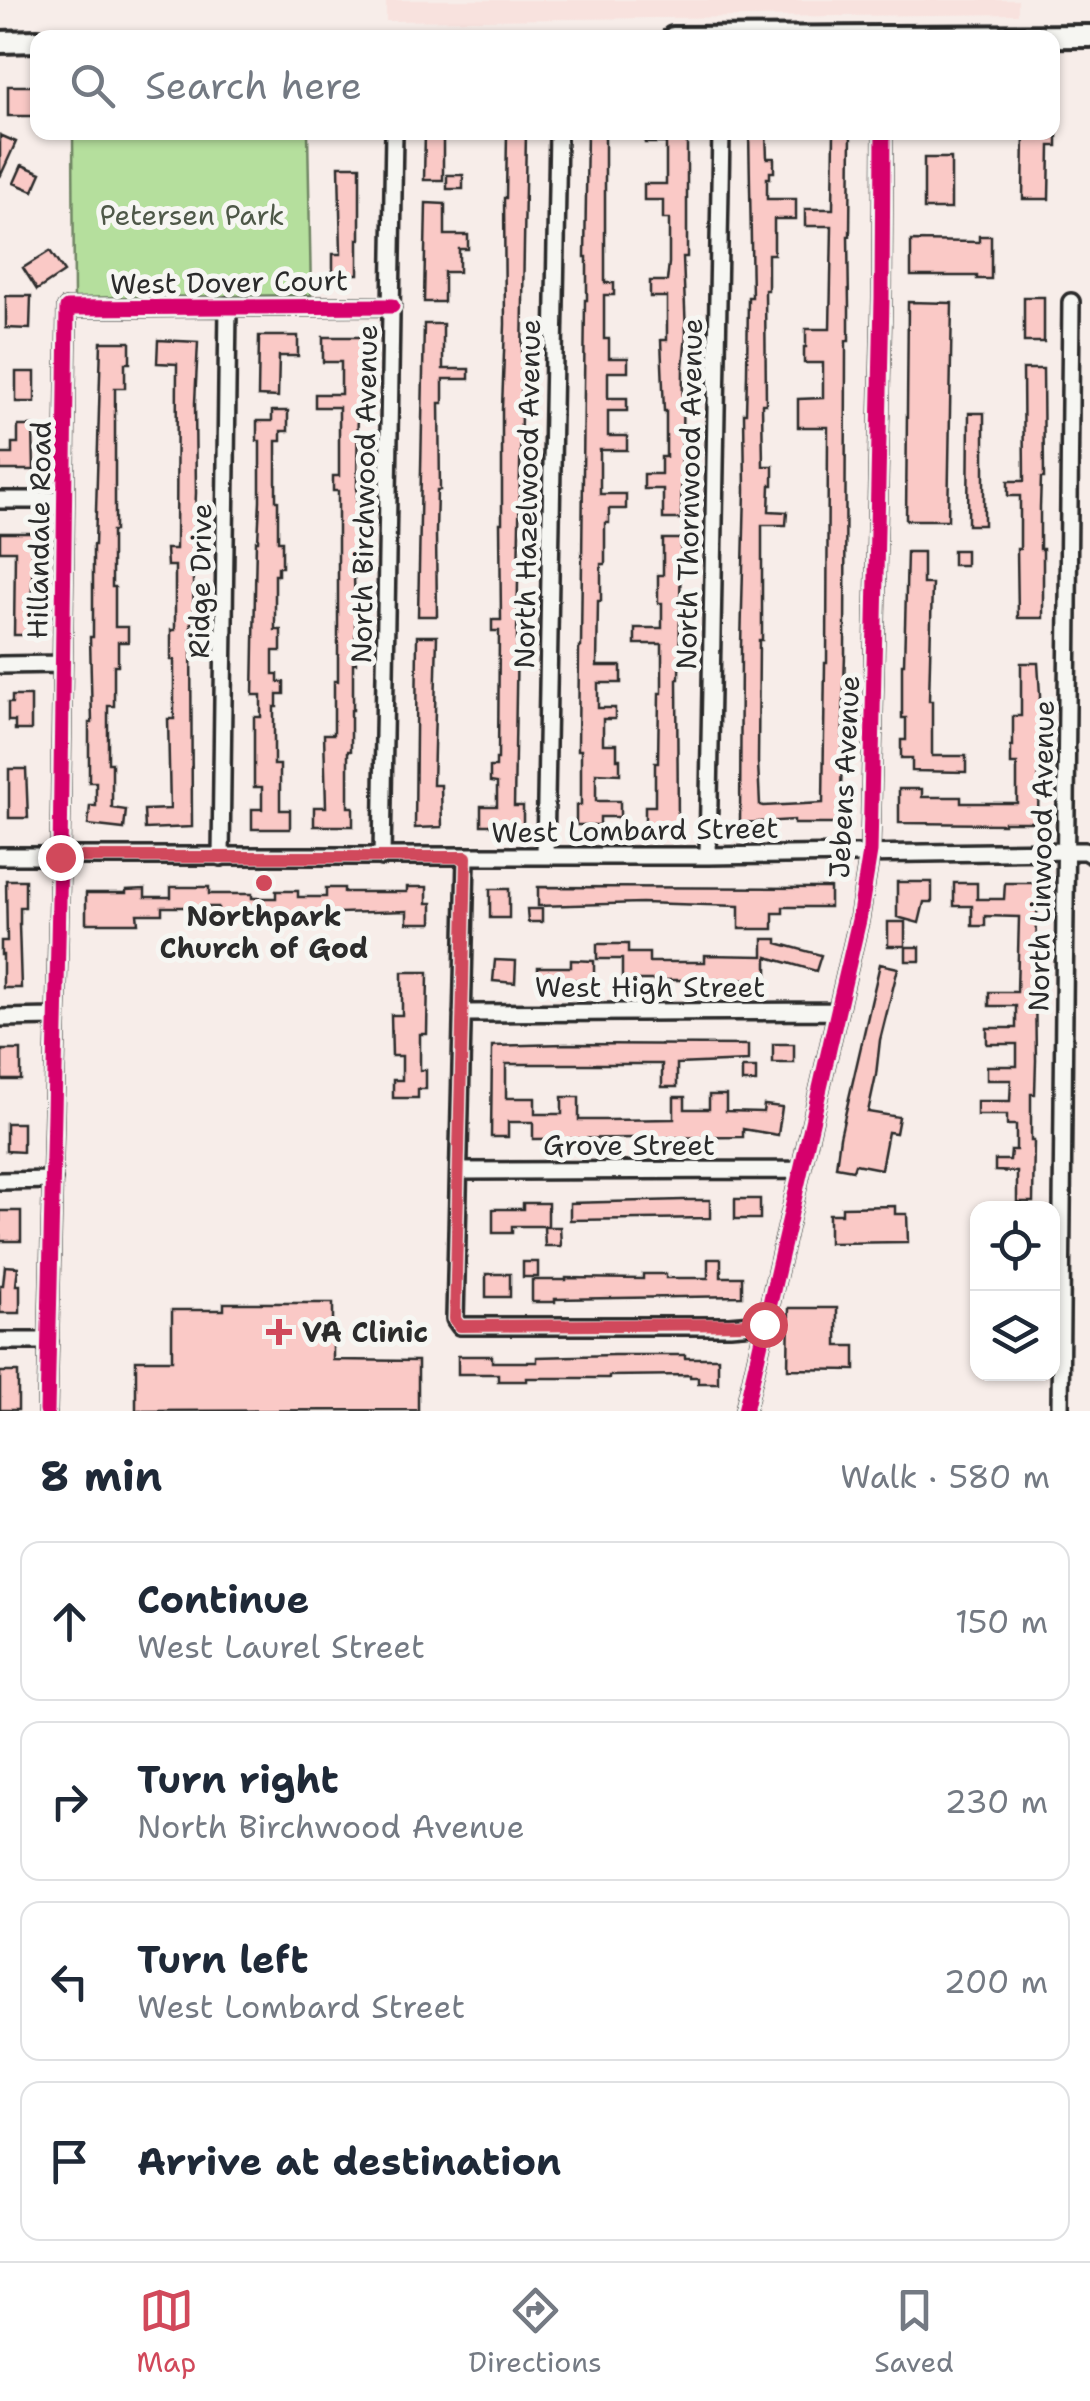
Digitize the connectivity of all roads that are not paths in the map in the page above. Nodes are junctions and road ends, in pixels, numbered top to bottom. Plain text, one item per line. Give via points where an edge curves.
1 (1060, 36) edge
2 (1090, 36) edge
3 (0, 42) edge
4 (30, 42) edge
5 (394, 140) edge
6 (558, 140) edge
7 (721, 140) edge
8 (883, 140) edge
9 (1071, 302) dead end
10 (228, 306) junction
11 (392, 306) junction
12 (67, 308) joint
13 (0, 500) edge
14 (64, 500) junction
15 (62, 664) junction
16 (0, 665) edge
17 (1066, 850) junction
18 (870, 852) junction
19 (1090, 854) edge
20 (0, 856) edge
21 (545, 856) junction
22 (708, 856) junction
23 (60, 857) junction
24 (221, 857) junction
25 (382, 857) junction
26 (466, 857) junction
27 (838, 1011) junction
28 (462, 1013) junction
29 (0, 1018) edge
30 (56, 1018) junction
31 (801, 1170) junction
32 (458, 1171) junction
33 (0, 1180) edge
34 (52, 1180) junction
35 (764, 1324) junction
36 (0, 1341) edge
37 (49, 1341) junction
38 (47, 1411) edge
39 (745, 1411) edge
40 (1060, 1411) edge

1 - 2 street
3 - 4 street
5 - 11 street, North Birchwood Avenue
6 - 21 street, North Hazelwood Avenue
7 - 22 street, North Thornwood Avenue
8 - 18 street, Jebens Avenue
9 - 17 street, North Linwood Avenue
10 - 11 street, West Dover Court
10 - 12 street, West Dover Court
10 - 24 street, Ridge Drive
11 - 25 street, North Birchwood Avenue
12 - 14 street, Hillandale Road
13 - 14 street
14 - 15 street, Hillandale Road
15 - 16 street
15 - 23 street, Hillandale Road
17 - 18 street, West Lombard Street
17 - 19 street, West Lombard Street
17 - 40 street, North Linwood Avenue
18 - 22 street, West Lombard Street
18 - 27 street, Jebens Avenue
20 - 23 street, West Lombard Street
21 - 22 street, West Lombard Street
21 - 26 street, West Lombard Street
23 - 24 street, West Lombard Street
23 - 30 street, Hillandale Road
24 - 25 street, West Lombard Street
25 - 26 street, West Lombard Street
26 - 28 street
27 - 28 street, West High Street
27 - 31 street, Jebens Avenue
28 - 32 street
29 - 30 street
30 - 34 street, Hillandale Road
31 - 32 street, Grove Street
31 - 35 street, Jebens Avenue
32 - 35 street via 460,1326
33 - 34 street
34 - 37 street, Hillandale Road
35 - 39 street, Jebens Avenue
36 - 37 street
37 - 38 street, Hillandale Road

